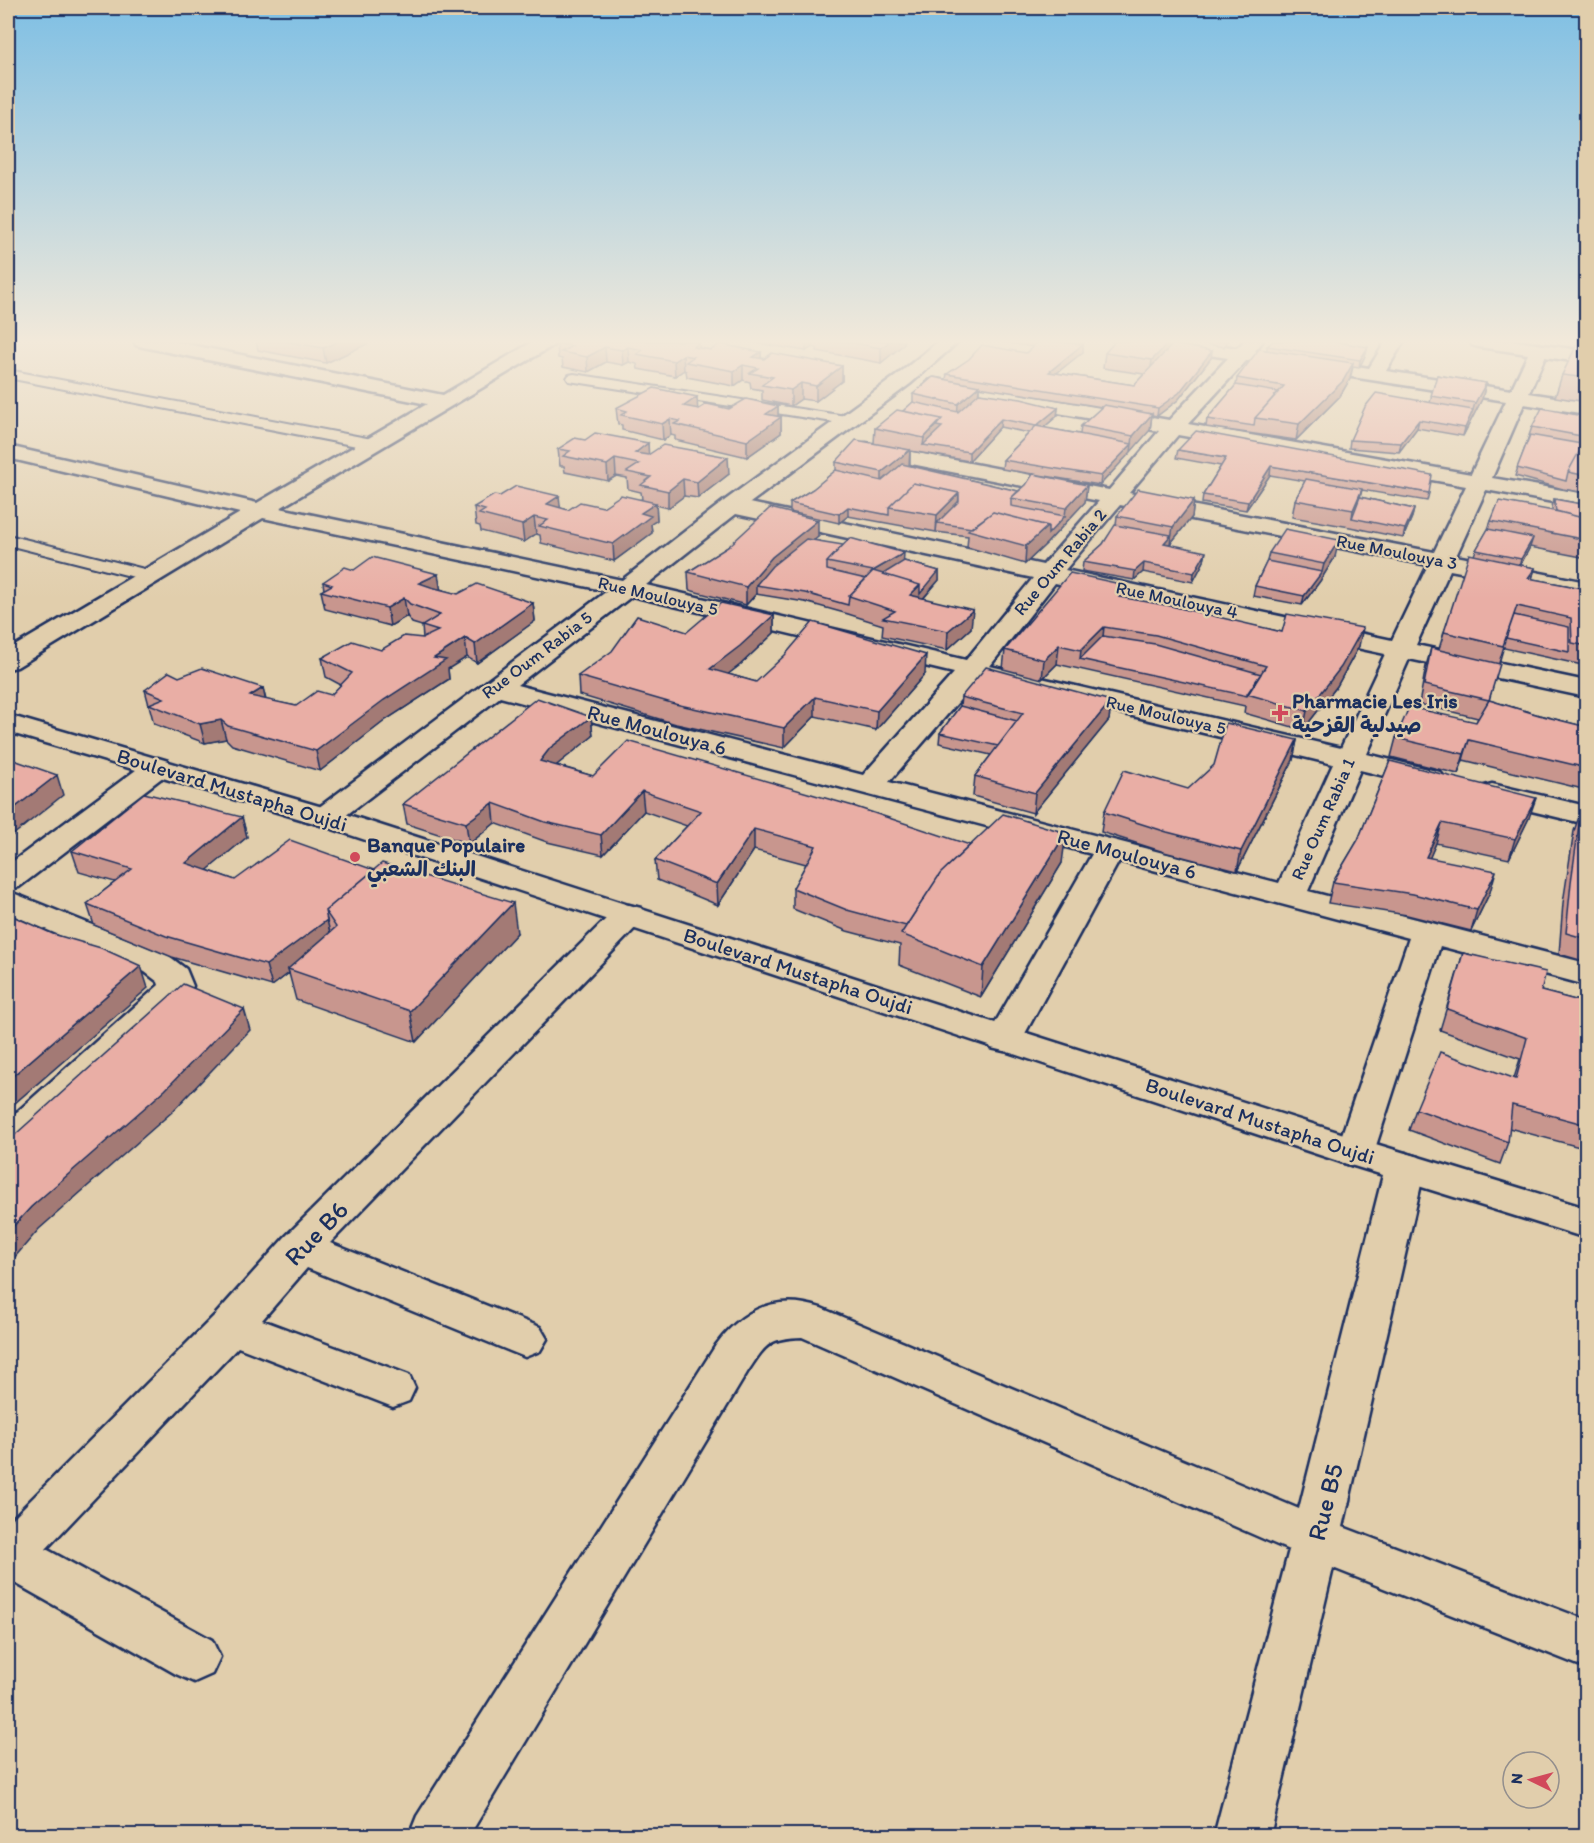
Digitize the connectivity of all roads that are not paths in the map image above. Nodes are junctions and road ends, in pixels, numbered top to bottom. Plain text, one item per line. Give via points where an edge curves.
1 (284, 427) edge
2 (402, 427) edge
3 (837, 427) edge
4 (1167, 427) edge
5 (1504, 427) edge
6 (1173, 428) junction
7 (820, 440) junction
8 (372, 444) junction
9 (8, 452) edge
10 (1479, 482) junction
11 (1114, 497) junction
12 (1587, 501) edge
13 (732, 506) junction
14 (262, 511) junction
15 (8, 540) edge
16 (1443, 561) junction
17 (1050, 573) junction
18 (146, 575) junction
19 (627, 588) junction
20 (1587, 590) edge
21 (1403, 649) junction
22 (8, 661) edge
23 (973, 669) junction
24 (494, 687) junction
25 (1587, 689) edge
26 (8, 723) edge
27 (1349, 759) junction
28 (158, 767) junction
29 (869, 786) junction
30 (1587, 815) edge
31 (325, 817) junction
32 (1110, 849) junction
33 (8, 880) edge
34 (1289, 896) junction
35 (8, 901) edge
36 (629, 915) junction
37 (1428, 932) junction
38 (1587, 974) edge
39 (1004, 1039) junction
40 (8, 1141) edge
41 (1355, 1152) junction
42 (1405, 1167) junction
43 (1587, 1223) edge
44 (300, 1248) junction
45 (231, 1326) junction
46 (525, 1339) dead end
47 (393, 1388) dead end
48 (1316, 1539) junction
49 (8, 1554) edge
50 (1587, 1644) edge
51 (194, 1657) dead end
52 (437, 1836) edge
53 (1242, 1836) edge

1 - 8 lane
2 - 8 street
3 - 7 street, Rue Oum Rabia 5
4 - 6 street
5 - 10 street, Rue Oum Rabia 1
6 - 10 street
6 - 11 street, Rue Oum Rabia 2
7 - 11 street, Rue Moulouya 3
7 - 13 street, Rue Oum Rabia 5
8 - 14 street
9 - 14 street, Rue Moulouya 5
10 - 12 street
10 - 16 street, Rue Oum Rabia 1
11 - 16 street, Rue Moulouya 3
11 - 17 street, Rue Oum Rabia 2
13 - 17 street, Rue Moulouya 4
13 - 19 street, Rue Oum Rabia 5
14 - 18 street
14 - 19 street, Rue Moulouya 5
15 - 18 lane
16 - 20 street, Rue Moulouya 3
16 - 21 street, Rue Oum Rabia 1
17 - 21 street, Rue Moulouya 4
17 - 23 street, Rue Oum Rabia 2
18 - 22 street
19 - 23 street, Rue Moulouya 5
19 - 24 street, Rue Oum Rabia 5
21 - 25 street, Rue Moulouya 4
21 - 27 street, Rue Oum Rabia 1
23 - 27 street, Rue Moulouya 5
23 - 29 street, Rue Oum Rabia 2
24 - 29 street, Rue Moulouya 6
24 - 31 street, Rue Oum Rabia 5
26 - 28 street, Boulevard Mustapha Oujdi
27 - 30 street, Rue Moulouya 5
27 - 34 street, Rue Oum Rabia 1
28 - 31 street, Boulevard Mustapha Oujdi
28 - 33 street
29 - 32 street, Rue Moulouya 6
31 - 36 street, Boulevard Mustapha Oujdi
32 - 34 street, Rue Moulouya 6
32 - 39 street
34 - 37 street, Rue Moulouya 6
35 - 40 street via 157,964 174,977 176,986
36 - 39 street, Boulevard Mustapha Oujdi
36 - 44 street, Rue B6
37 - 38 street, Rue Moulouya 6
37 - 41 street
39 - 41 street, Boulevard Mustapha Oujdi
41 - 42 street, Boulevard Mustapha Oujdi
42 - 43 street, Boulevard Mustapha Oujdi
42 - 48 street, Rue B5
44 - 45 street, Rue B6
44 - 46 street
45 - 47 street
45 - 49 street, Rue B6
48 - 50 street
48 - 52 street via 806,1320 778,1320 757,1326 732,1358
48 - 53 street, Rue B5
49 - 51 street

